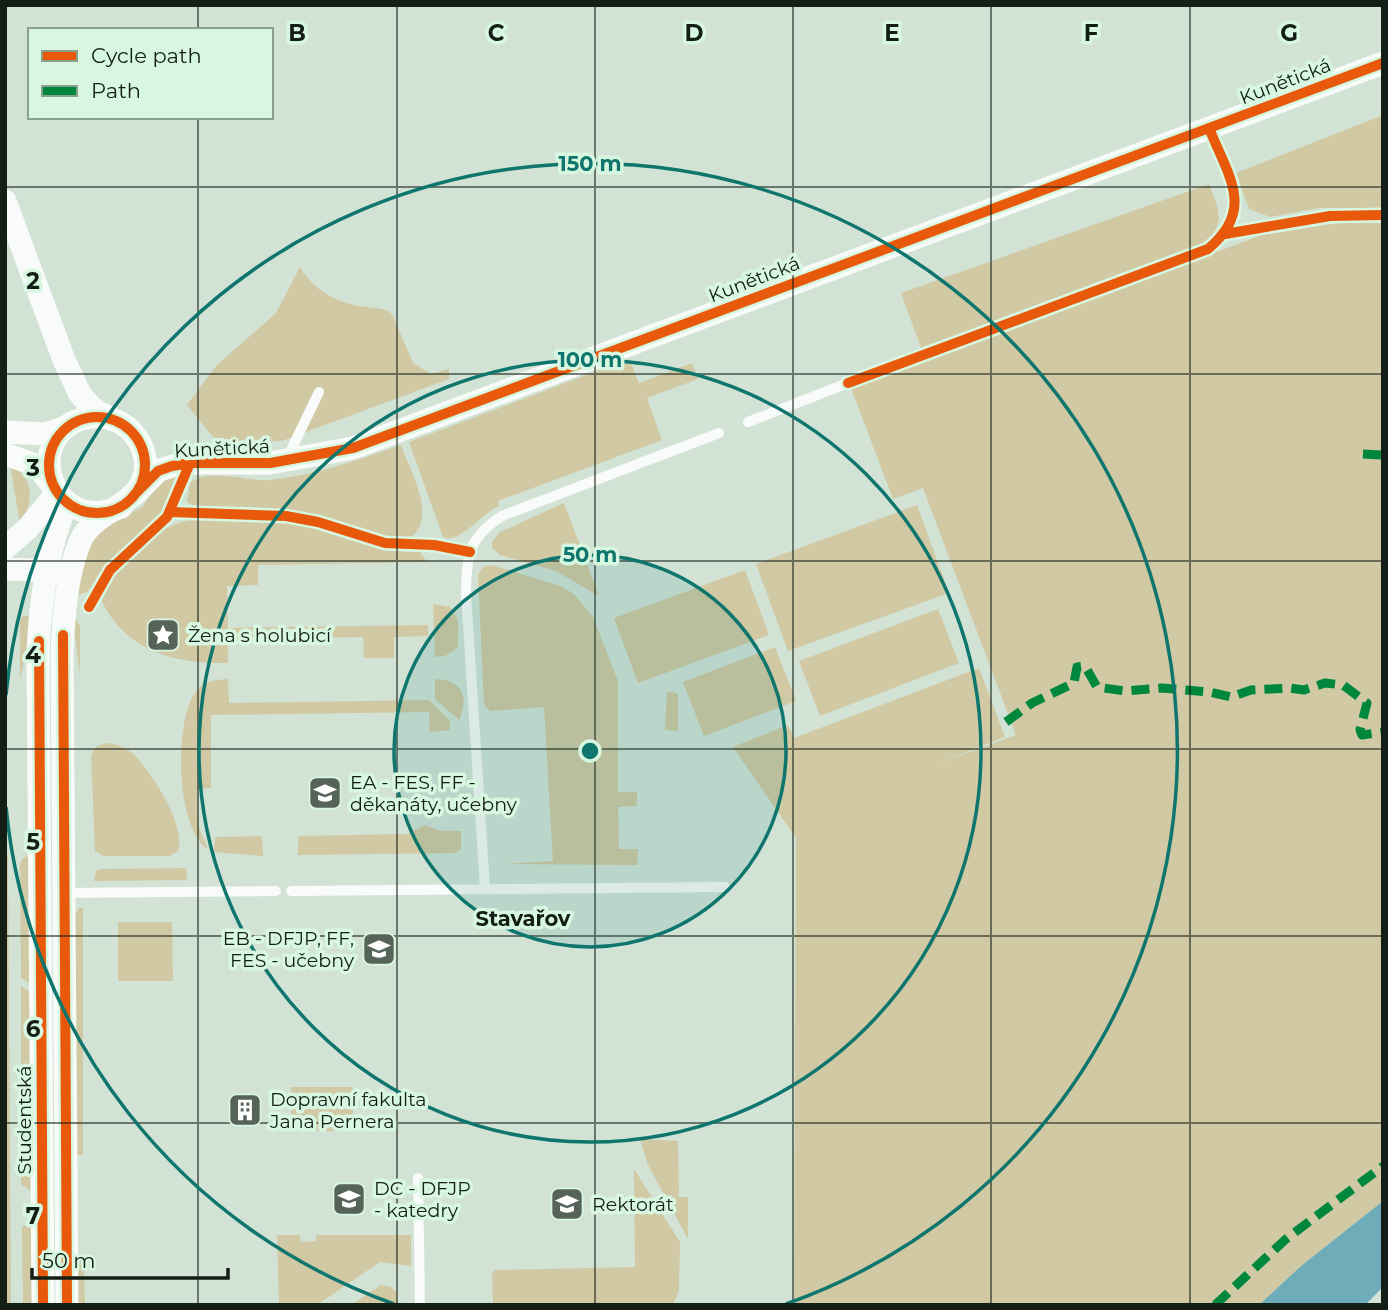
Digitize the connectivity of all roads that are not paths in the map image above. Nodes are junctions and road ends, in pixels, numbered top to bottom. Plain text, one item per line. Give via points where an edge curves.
1 (1383, 63) edge
2 (5, 201) edge
3 (64, 360) junction
4 (848, 383) dead end
5 (319, 392) dead end
6 (748, 422) dead end
7 (119, 423) junction
8 (70, 425) junction
9 (5, 432) edge
10 (719, 433) dead end
11 (5, 454) edge
12 (294, 460) junction
13 (190, 463) junction
14 (60, 495) junction
15 (128, 500) junction
16 (5, 548) edge
17 (73, 565) junction
18 (5, 569) edge
19 (49, 571) junction
20 (724, 887) dead end
21 (485, 889) junction
22 (276, 891) dead end
23 (290, 891) dead end
24 (40, 893) junction
25 (64, 893) junction
26 (418, 1178) dead end
27 (43, 1305) edge
28 (67, 1305) edge
29 (420, 1305) edge

1 - 12 street, Kunětická via 353,448
2 - 3 street
3 - 7 street, Kunětická via 85,401
3 - 8 street
4 - 6 lane
5 - 12 lane via 292,449
7 - 8 street via 88,418
7 - 13 street, Kunětická via 164,458
7 - 15 street via 138,440 144,455 143,479
8 - 9 street via 44,434
8 - 14 street via 55,442 49,461
10 - 21 lane via 502,516 474,541 466,593
11 - 14 street via 36,466
12 - 13 street, Kunětická
13 - 15 street, Kunětická via 158,471
14 - 15 street via 94,513
14 - 16 street
14 - 19 street, Studentská
15 - 17 street, Kunětická via 89,528
17 - 19 street via 64,571
17 - 25 street via 62,652
18 - 19 street
19 - 24 street, Studentská via 38,652
20 - 21 lane
21 - 23 lane
22 - 25 lane
24 - 25 lane
24 - 27 street, Studentská
25 - 28 street
26 - 29 lane

